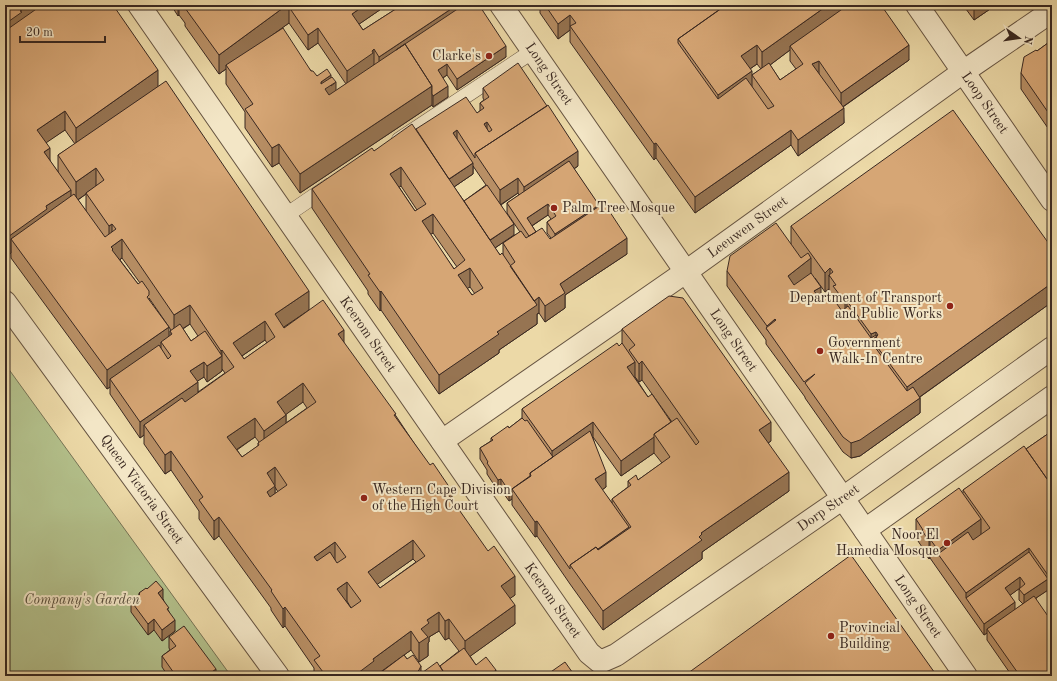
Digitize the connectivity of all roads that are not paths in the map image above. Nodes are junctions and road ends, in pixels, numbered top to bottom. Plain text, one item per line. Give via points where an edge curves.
1 (139, 5) edge
2 (502, 5) edge
3 (917, 5) edge
4 (1052, 11) edge
5 (533, 51) junction
6 (963, 72) junction
7 (386, 148) edge
8 (340, 179) edge
9 (1052, 200) edge
10 (285, 216) junction
11 (687, 271) junction
12 (5, 302) edge
13 (1052, 348) edge
14 (1052, 397) edge
15 (442, 442) junction
16 (843, 498) junction
17 (865, 530) junction
18 (600, 662) joint
19 (278, 676) edge
20 (966, 676) edge

1 - 10 street, Keerom Street
2 - 5 street, Long Street
3 - 6 street, Loop Street
4 - 6 street, Leeuwen Street
5 - 7 lane
5 - 11 street, Long Street
6 - 9 street, Loop Street
6 - 11 street, Leeuwen Street
8 - 10 lane
10 - 15 street, Keerom Street
11 - 15 street, Leeuwen Street
11 - 16 street, Long Street
12 - 19 street, Queen Victoria Street
13 - 16 street, Dorp Street
14 - 17 street
15 - 18 street, Keerom Street via 589,653
16 - 17 street, Long Street
16 - 18 street, Dorp Street via 616,655
17 - 20 street, Long Street

